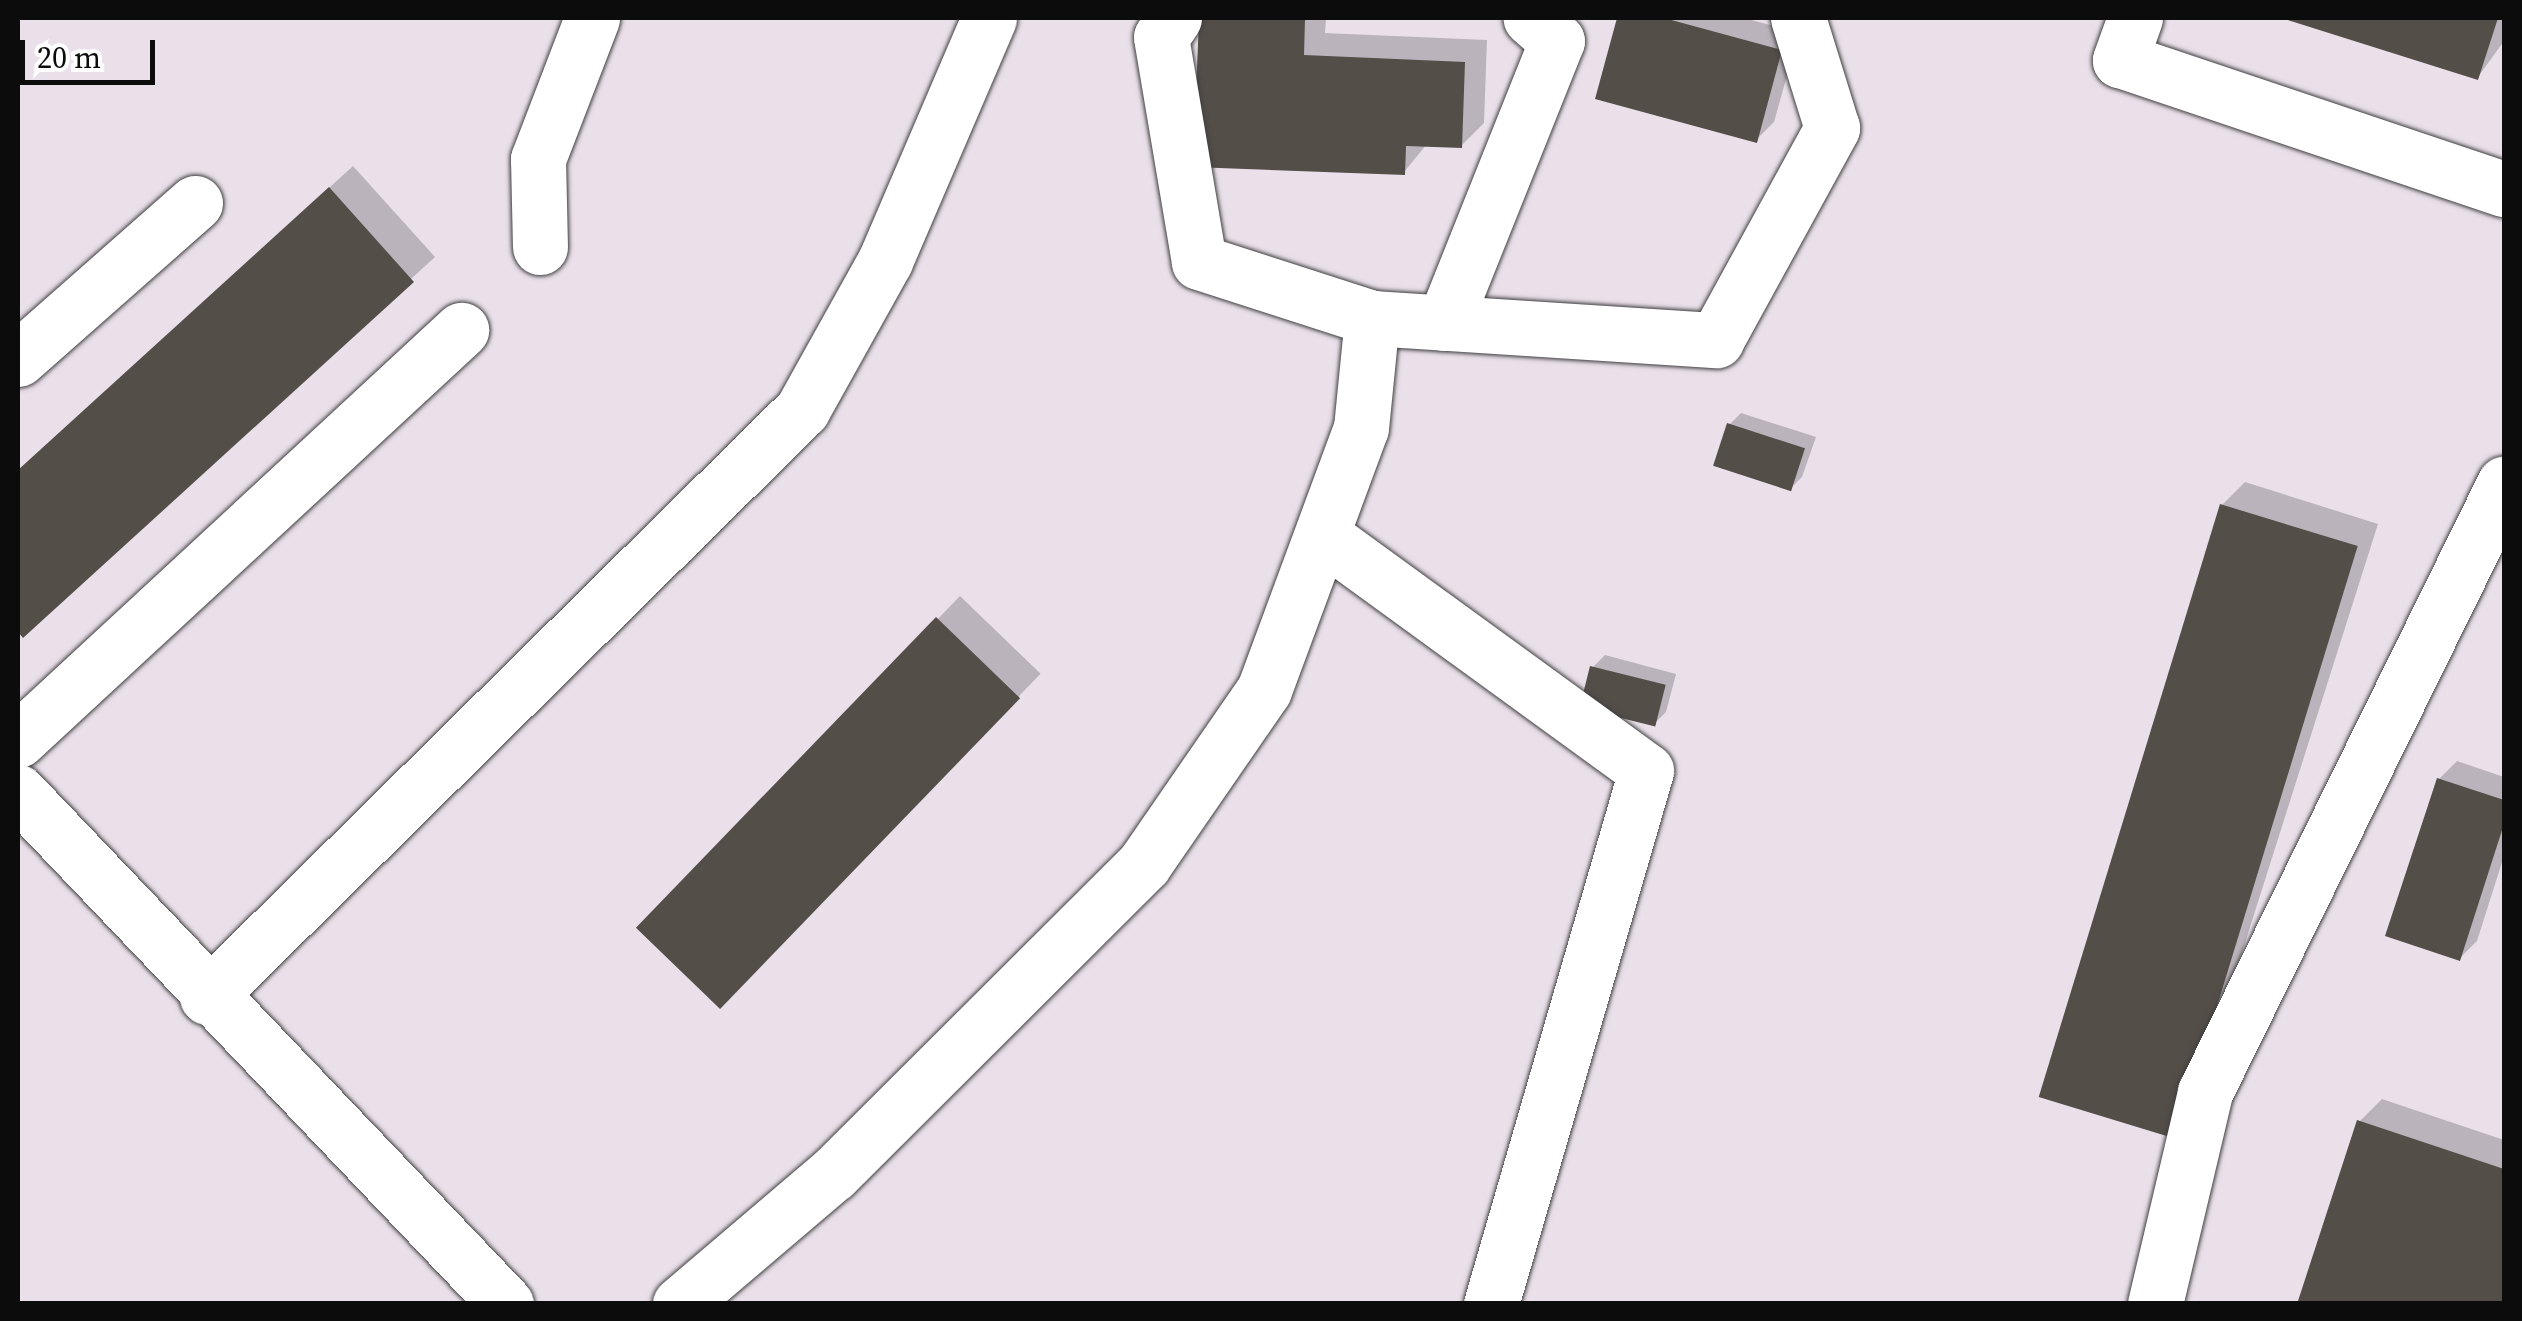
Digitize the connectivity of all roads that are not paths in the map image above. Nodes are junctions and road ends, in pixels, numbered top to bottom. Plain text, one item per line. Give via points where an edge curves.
1 (592, 18) edge
2 (989, 18) edge
3 (1174, 18) edge
4 (1531, 18) edge
5 (1798, 18) edge
6 (2135, 18) edge
7 (2504, 189) edge
8 (195, 203) dead end
9 (540, 247) dead end
10 (1372, 318) junction
11 (1444, 323) junction
12 (461, 330) dead end
13 (18, 360) edge
14 (2504, 484) edge
15 (1323, 536) junction
16 (18, 740) edge
17 (18, 792) edge
18 (207, 997) junction
19 (506, 1304) edge
20 (680, 1304) edge
21 (1492, 1304) edge
22 (2156, 1304) edge

1 - 9 lane via 538,159
2 - 18 lane via 884,261 802,410
3 - 10 lane via 1161,37 1199,262
4 - 11 lane via 1557,41
5 - 11 lane via 1832,128 1716,340
6 - 7 lane via 2120,60
8 - 13 lane
10 - 11 lane
10 - 15 lane via 1361,428
12 - 16 lane
14 - 22 lane via 2205,1092
15 - 20 lane via 1264,690 1144,864 833,1174
15 - 21 lane via 1646,771
17 - 18 lane
18 - 19 lane

